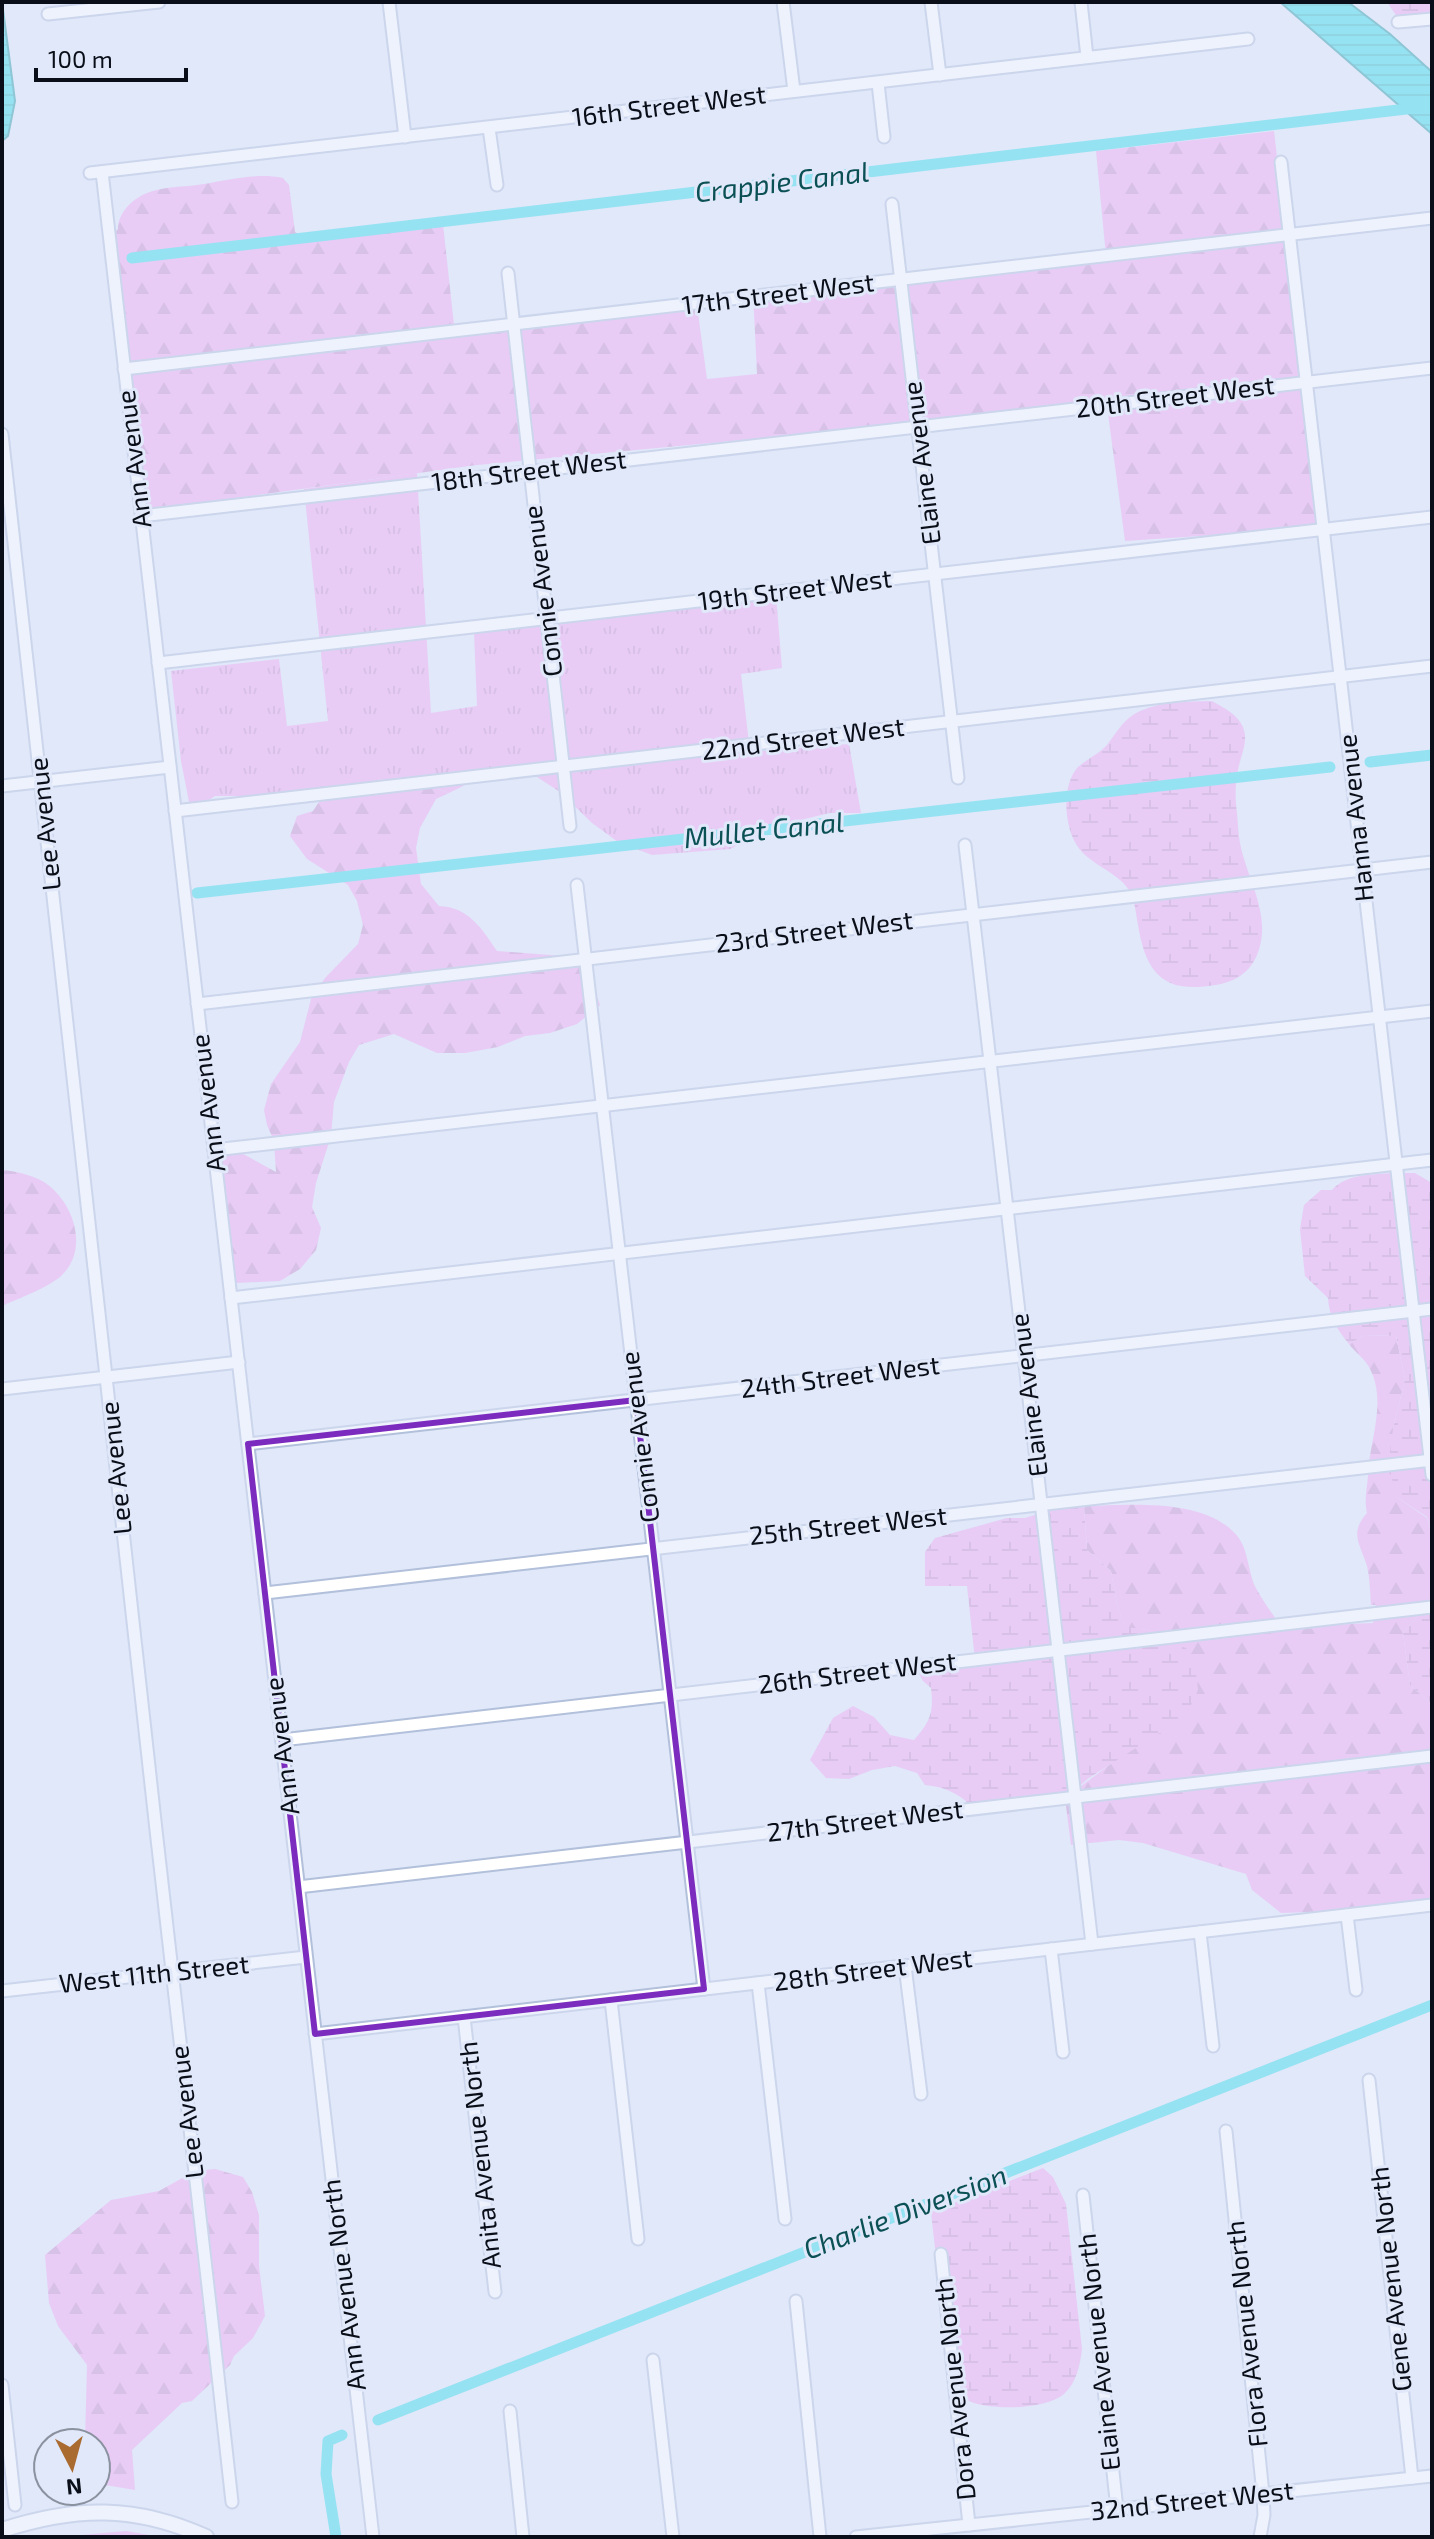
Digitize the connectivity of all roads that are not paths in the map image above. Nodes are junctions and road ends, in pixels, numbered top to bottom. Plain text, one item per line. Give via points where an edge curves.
1 (159, 2) edge
2 (389, 2) edge
3 (783, 2) edge
4 (931, 2) edge
5 (1081, 2) edge
6 (48, 14) dead end
7 (1432, 19) edge
8 (1398, 22) dead end
9 (1248, 39) dead end
10 (1087, 57) junction
11 (940, 75) junction
12 (878, 83) junction
13 (794, 91) junction
14 (489, 128) junction
15 (405, 137) junction
16 (884, 137) dead end
17 (1281, 162) dead end
18 (96, 172) joint
19 (497, 185) dead end
20 (892, 204) dead end
21 (1432, 218) edge
22 (1288, 235) junction
23 (508, 273) dead end
24 (900, 280) junction
25 (513, 324) junction
26 (1432, 368) edge
27 (124, 369) junction
28 (1306, 382) junction
29 (918, 426) junction
30 (2, 434) edge
31 (530, 471) junction
32 (141, 516) junction
33 (1432, 517) edge
34 (1323, 529) junction
35 (935, 574) junction
36 (546, 618) junction
37 (158, 663) junction
38 (1432, 666) edge
39 (1341, 677) junction
40 (952, 722) junction
41 (563, 766) junction
42 (170, 767) junction
43 (958, 778) dead end
44 (41, 781) junction
45 (2, 786) edge
46 (175, 811) junction
47 (570, 826) dead end
48 (965, 845) dead end
49 (1432, 862) edge
50 (1362, 870) junction
51 (577, 885) dead end
52 (973, 914) junction
53 (586, 959) junction
54 (197, 1004) junction
55 (1432, 1011) edge
56 (1379, 1017) junction
57 (990, 1061) junction
58 (602, 1106) junction
59 (214, 1150) junction
60 (1432, 1160) edge
61 (1396, 1164) junction
62 (1007, 1209) junction
63 (619, 1253) junction
64 (231, 1298) junction
65 (1432, 1309) edge
66 (1413, 1311) junction
67 (1024, 1356) junction
68 (239, 1362) junction
69 (106, 1377) junction
70 (2, 1389) edge
71 (636, 1400) junction
72 (248, 1444) junction
73 (1431, 1460) edge
74 (1432, 1475) edge
75 (1041, 1505) junction
76 (653, 1549) junction
77 (265, 1593) junction
78 (1432, 1607) edge
79 (1058, 1650) junction
80 (670, 1695) junction
81 (282, 1740) junction
82 (1432, 1756) edge
83 (1075, 1798) junction
84 (687, 1842) junction
85 (298, 1887) junction
86 (1432, 1905) edge
87 (1347, 1915) junction
88 (1200, 1932) junction
89 (1092, 1944) junction
90 (1051, 1949) junction
91 (306, 1957) junction
92 (905, 1966) junction
93 (174, 1972) junction
94 (758, 1983) junction
95 (704, 1989) junction
96 (1356, 1990) dead end
97 (2, 1991) edge
98 (611, 2000) junction
99 (464, 2017) junction
100 (315, 2034) junction
101 (1213, 2046) dead end
102 (1063, 2052) dead end
103 (1369, 2080) dead end
104 (921, 2094) dead end
105 (1226, 2131) dead end
106 (1083, 2195) dead end
107 (785, 2219) dead end
108 (638, 2239) dead end
109 (941, 2254) dead end
110 (495, 2292) dead end
111 (796, 2301) dead end
112 (653, 2360) dead end
113 (2, 2385) edge
114 (510, 2411) dead end
115 (1432, 2476) edge
116 (1412, 2478) junction
117 (1263, 2494) junction
118 (232, 2502) dead end
119 (15, 2505) dead end
120 (1117, 2509) junction
121 (969, 2525) junction
122 (2, 2530) edge
123 (206, 2537) edge
124 (373, 2537) edge
125 (523, 2537) edge
126 (673, 2537) edge
127 (820, 2537) edge
128 (856, 2537) edge
129 (1260, 2537) edge

1 - 6 street
2 - 15 street
3 - 13 street
4 - 11 street
5 - 10 street
7 - 8 street
9 - 10 street, 16th Street West
10 - 11 street, 16th Street West
11 - 12 street, 16th Street West
12 - 13 street, 16th Street West
12 - 16 street
13 - 14 street, 16th Street West
14 - 15 street, 16th Street West
14 - 19 street
15 - 18 street, 16th Street West
17 - 22 street, Hanna Avenue
18 - 27 street, Ann Avenue
20 - 24 street, Elaine Avenue
21 - 22 street, 17th Street West
22 - 24 street, 17th Street West
22 - 28 street, Hanna Avenue
23 - 25 street, Connie Avenue
24 - 25 street, 17th Street West
24 - 29 street, Elaine Avenue
25 - 27 street, 17th Street West
25 - 31 street, Connie Avenue
26 - 28 street, 20th Street West
27 - 32 street, Ann Avenue
28 - 29 street, 20th Street West
28 - 34 street, Hanna Avenue
29 - 31 street, 18th Street West
29 - 35 street, Elaine Avenue
30 - 44 street, Lee Avenue
31 - 32 street, 18th Street West
31 - 36 street, Connie Avenue
32 - 37 street, Ann Avenue
33 - 34 street, 19th Street West
34 - 35 street, 19th Street West
34 - 39 street, Hanna Avenue
35 - 36 street, 19th Street West
35 - 40 street, Elaine Avenue
36 - 37 street, 19th Street West
36 - 41 street, Connie Avenue
37 - 42 street, Ann Avenue
38 - 39 street, 22nd Street West
39 - 40 street, 22nd Street West
39 - 50 street, Hanna Avenue
40 - 41 street, 22nd Street West
40 - 43 street
41 - 46 street, 22nd Street West
41 - 47 street, Connie Avenue
42 - 44 street
42 - 46 street, Ann Avenue
44 - 45 street
44 - 69 street, Lee Avenue
46 - 54 street, Ann Avenue
48 - 52 street, Elaine Avenue
49 - 50 street, 23rd Street West
50 - 52 street, 23rd Street West
50 - 56 street, Hanna Avenue
51 - 53 street, Connie Avenue
52 - 53 street, 23rd Street West
52 - 57 street, Elaine Avenue
53 - 54 street, 23rd Street West
53 - 58 street, Connie Avenue
54 - 59 street, Ann Avenue
55 - 56 street
56 - 57 street
56 - 61 street, Hanna Avenue
57 - 58 street
57 - 62 street, Elaine Avenue
58 - 59 street
58 - 63 street, Connie Avenue
59 - 64 street, Ann Avenue
60 - 61 street
61 - 62 street
61 - 66 street, Hanna Avenue
62 - 63 street
62 - 67 street, Elaine Avenue
63 - 64 street
63 - 71 street, Connie Avenue
64 - 68 street, Ann Avenue
65 - 66 street, 24th Street West
66 - 67 street, 24th Street West
66 - 73 street, Hanna Avenue
67 - 71 street, 24th Street West
67 - 75 street, Elaine Avenue
68 - 69 street
68 - 72 street, Ann Avenue
69 - 70 street
69 - 93 street, Lee Avenue
71 - 72 street, 24th Street West
71 - 76 street, Connie Avenue
72 - 77 street, Ann Avenue
73 - 74 street, Hanna Avenue
73 - 75 street, 25th Street West
75 - 76 street, 25th Street West
75 - 79 street, Elaine Avenue
76 - 77 street, 25th Street West
76 - 80 street, Connie Avenue
77 - 81 street, Ann Avenue
78 - 79 street, 26th Street West
79 - 80 street, 26th Street West
79 - 83 street, Elaine Avenue
80 - 81 street, 26th Street West
80 - 84 street, Connie Avenue
81 - 85 street, Ann Avenue
82 - 83 street, 27th Street West
83 - 84 street, 27th Street West
83 - 89 street, Elaine Avenue
84 - 85 street, 27th Street West
84 - 95 street, Connie Avenue
85 - 91 street, Ann Avenue
86 - 87 street, 28th Street West
87 - 88 street, 28th Street West
87 - 96 street
88 - 89 street, 28th Street West
88 - 101 street
89 - 90 street, 28th Street West
90 - 92 street, 28th Street West
90 - 102 street
91 - 93 street, West 11th Street
91 - 100 street, Ann Avenue
92 - 94 street, 28th Street West
92 - 104 street
93 - 97 street, West 11th Street
93 - 118 street, Lee Avenue
94 - 95 street, 28th Street West
94 - 107 street
95 - 98 street, 28th Street West
98 - 99 street, 28th Street West
98 - 108 street
99 - 100 street, 28th Street West
99 - 110 street, Anita Avenue North
100 - 124 street, Ann Avenue North
103 - 116 street, Gene Avenue North
105 - 117 street, Flora Avenue North
106 - 120 street, Elaine Avenue North
109 - 121 street, Dora Avenue North
111 - 127 street
112 - 126 street
113 - 119 street
114 - 125 street
115 - 116 street, 32nd Street West
116 - 117 street, 32nd Street West
117 - 120 street, 32nd Street West
117 - 129 street, Flora Avenue North
120 - 121 street, 32nd Street West
121 - 128 street, 32nd Street West
122 - 123 street via 61,2514 115,2512 159,2519

